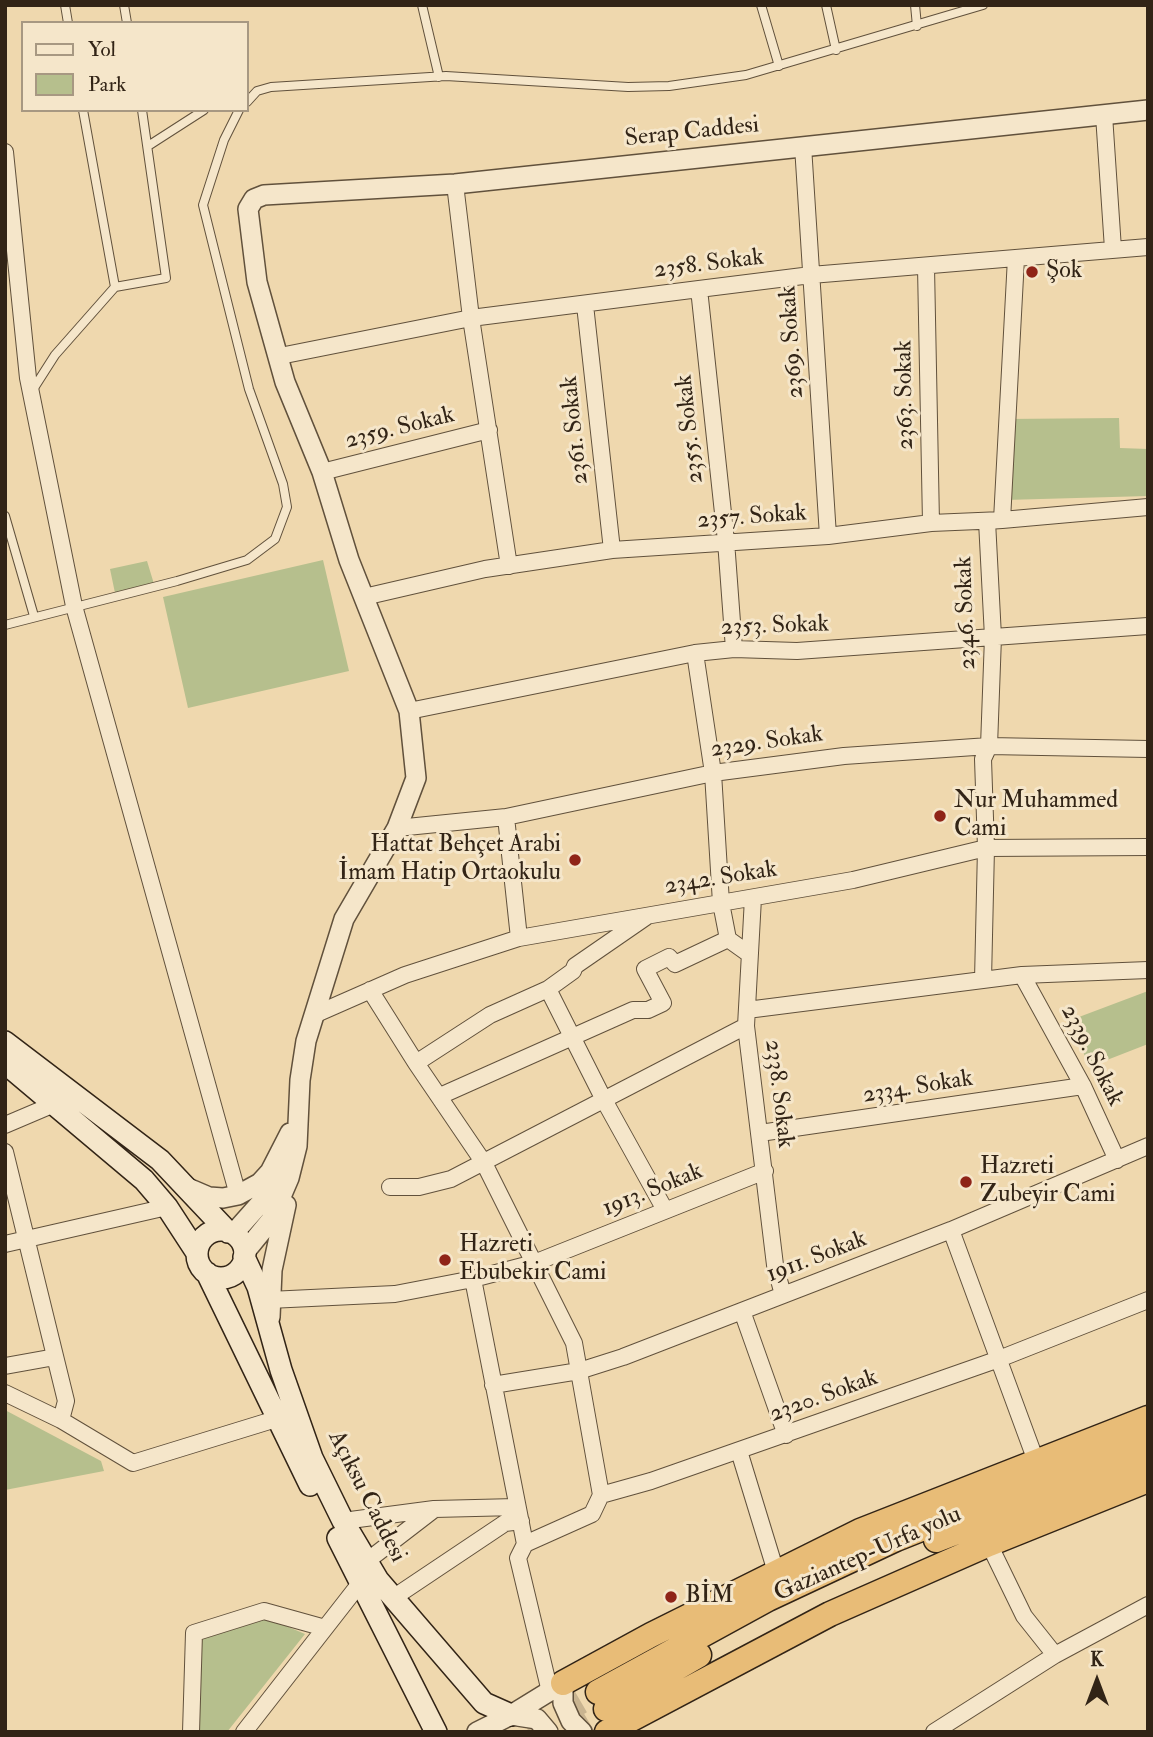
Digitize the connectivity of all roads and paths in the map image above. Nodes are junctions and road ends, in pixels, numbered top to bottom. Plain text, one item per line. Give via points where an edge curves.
1 (422, 5) edge
2 (761, 5) edge
3 (826, 5) edge
4 (915, 5) edge
5 (983, 5) edge
6 (917, 26) junction
7 (835, 50) junction
8 (779, 66) junction
9 (439, 77) junction
10 (257, 91) junction
11 (248, 92) edge
12 (248, 101) edge
13 (1148, 110) edge
14 (83, 112) edge
15 (142, 112) edge
16 (201, 112) edge
17 (239, 112) edge
18 (1104, 115) junction
19 (148, 146) junction
20 (803, 146) junction
21 (5, 152) edge
22 (456, 184) junction
23 (9, 234) edge
24 (1148, 247) edge
25 (1113, 249) junction
26 (1016, 258) junction
27 (926, 267) junction
28 (811, 275) junction
29 (115, 287) junction
30 (699, 289) junction
31 (584, 305) junction
32 (471, 318) junction
33 (280, 356) junction
34 (31, 393) junction
35 (489, 430) junction
36 (322, 472) junction
37 (1148, 507) edge
38 (5, 516) edge
39 (1002, 520) junction
40 (931, 523) junction
41 (828, 536) junction
42 (726, 541) junction
43 (612, 550) junction
44 (509, 566) junction
45 (363, 597) junction
46 (74, 606) junction
47 (34, 616) junction
48 (5, 625) edge
49 (1148, 626) edge
50 (993, 637) junction
51 (734, 649) junction
52 (695, 653) junction
53 (409, 711) junction
54 (989, 746) junction
55 (1148, 749) edge
56 (713, 773) junction
57 (506, 817) junction
58 (397, 828) junction
59 (1148, 847) edge
60 (986, 848) junction
61 (753, 898) junction
62 (721, 903) junction
63 (651, 914) junction
64 (519, 938) junction
65 (728, 939) junction
66 (749, 954) junction
67 (1148, 970) edge
68 (1022, 975) junction
69 (983, 980) junction
70 (548, 989) junction
71 (370, 990) junction
72 (314, 1014) junction
73 (747, 1018) junction
74 (573, 1034) junction
75 (5, 1042) edge
76 (5, 1063) edge
77 (416, 1063) junction
78 (300, 1080) junction
79 (1083, 1086) junction
80 (440, 1096) junction
81 (604, 1100) junction
82 (52, 1105) junction
83 (5, 1125) edge
84 (760, 1133) junction
85 (297, 1146) junction
86 (1148, 1146) edge
87 (5, 1152) edge
88 (1116, 1160) junction
89 (484, 1163) junction
90 (765, 1171) junction
91 (289, 1178) junction
92 (390, 1187) dead end
93 (188, 1188) junction
94 (238, 1195) junction
95 (167, 1207) junction
96 (665, 1210) junction
97 (951, 1230) junction
98 (230, 1233) junction
99 (28, 1238) junction
100 (5, 1244) edge
101 (197, 1253) junction
102 (244, 1255) junction
103 (534, 1263) junction
104 (207, 1273) junction
105 (473, 1279) junction
106 (783, 1295) junction
107 (269, 1300) junction
108 (1148, 1300) edge
109 (742, 1311) junction
110 (270, 1325) junction
111 (55, 1357) junction
112 (999, 1359) junction
113 (5, 1366) edge
114 (579, 1371) junction
115 (493, 1385) junction
116 (5, 1393) edge
117 (1148, 1418) edge
118 (276, 1419) junction
119 (61, 1420) junction
120 (786, 1434) junction
121 (1148, 1438) edge
122 (739, 1451) junction
123 (1148, 1458) edge
124 (1036, 1461) junction
125 (1148, 1480) edge
126 (601, 1495) junction
127 (434, 1509) junction
128 (519, 1514) junction
129 (343, 1521) junction
130 (525, 1544) junction
131 (989, 1544) junction
132 (367, 1561) junction
133 (776, 1572) junction
134 (361, 1582) junction
135 (393, 1598) junction
136 (1148, 1605) edge
137 (325, 1628) junction
138 (1055, 1656) junction
139 (556, 1687) junction
140 (603, 1711) edge
141 (644, 1711) junction
142 (512, 1715) junction
143 (191, 1732) edge
144 (244, 1732) edge
145 (436, 1732) edge
146 (477, 1732) edge
147 (548, 1732) edge
148 (582, 1732) edge
149 (622, 1732) edge
150 (934, 1732) edge

1 - 9 lane
2 - 8 lane
3 - 7 lane
4 - 6 lane
5 - 6 lane
6 - 7 lane
7 - 8 lane
8 - 9 lane via 669,86
9 - 10 lane
10 - 11 lane
10 - 12 lane
13 - 18 street, Serap Caddesi
14 - 29 lane
15 - 19 lane
16 - 19 lane
17 - 46 lane via 220,150 203,205 249,389 287,507 275,539 247,560
18 - 20 street, Serap Caddesi
18 - 25 street
19 - 29 lane via 166,278
20 - 22 street, Serap Caddesi
20 - 28 street, 2369. Sokak
21 - 23 street
22 - 32 street
22 - 33 street, Serap Caddesi via 264,194 254,199 248,209 257,282
23 - 34 street
24 - 25 street, 2358. Sokak
25 - 26 street, 2358. Sokak
26 - 27 street, 2358. Sokak
26 - 39 street
27 - 28 street, 2358. Sokak
27 - 40 street, 2363. Sokak
28 - 30 street, 2358. Sokak
28 - 41 street, 2369. Sokak
29 - 34 lane via 55,355
30 - 31 street, 2358. Sokak
30 - 42 street, 2355. Sokak
31 - 32 street, 2358. Sokak
31 - 43 street, 2361. Sokak
32 - 33 street, 2358. Sokak
32 - 35 street
33 - 36 street via 285,382
34 - 46 street
35 - 36 street, 2359. Sokak
35 - 44 street
36 - 45 street
37 - 39 street, 2357. Sokak
38 - 47 lane
39 - 40 street, 2357. Sokak
39 - 50 street, 2346. Sokak via 986,521
40 - 41 street, 2357. Sokak
41 - 42 street, 2357. Sokak
42 - 43 street, 2357. Sokak
42 - 51 street, 2355. Sokak
43 - 44 street, 2357. Sokak
44 - 45 street, 2357. Sokak
45 - 53 street
46 - 47 lane
46 - 94 street
47 - 48 lane
49 - 50 street, 2353. Sokak
50 - 51 street, 2353. Sokak via 797,651
50 - 54 street, 2346. Sokak
51 - 52 street, 2353. Sokak
52 - 53 street, 2353. Sokak
52 - 56 street
53 - 58 street via 415,778
54 - 55 street, 2329. Sokak
54 - 56 street, 2329. Sokak via 844,756
54 - 60 street, 2346. Sokak via 983,760
56 - 57 street, 2329. Sokak
56 - 62 street
57 - 58 street, 2329. Sokak
57 - 64 street
58 - 72 street via 344,919
59 - 60 street, 2342. Sokak
60 - 61 street, 2342. Sokak
60 - 69 street, 2346. Sokak
61 - 62 street, 2342. Sokak
61 - 66 street, 2338. Sokak
62 - 63 street, 2342. Sokak
62 - 65 street
63 - 64 street, 2342. Sokak
63 - 70 street
64 - 71 street, 2342. Sokak
65 - 66 street
65 - 74 street via 675,964 669,957 645,969 663,1003
66 - 73 street, 2338. Sokak
67 - 68 street
68 - 69 street
68 - 79 street, 2339. Sokak
69 - 73 street
70 - 74 street
70 - 77 street via 490,1015
71 - 72 street, 2342. Sokak
71 - 77 street
72 - 78 street
73 - 81 street
73 - 84 street, 2338. Sokak
74 - 80 street
74 - 81 street
75 - 93 main road via 160,1160
76 - 82 main road
77 - 80 street
78 - 85 street
78 - 94 street via 280,1158 260,1183
79 - 84 street, 2334. Sokak
79 - 88 street, 2339. Sokak
80 - 89 street
81 - 89 street
81 - 96 street
82 - 83 street
82 - 95 main road via 112,1150
84 - 90 street, 2338. Sokak
85 - 91 street
85 - 98 street via 274,1190
86 - 88 street, 1911. Sokak
87 - 99 street
88 - 97 street, 1911. Sokak
89 - 92 street via 451,1179 419,1187
89 - 103 street
90 - 96 street, 1913. Sokak
90 - 106 street, 2338. Sokak via 775,1265
91 - 102 street via 271,1220
91 - 107 street
93 - 94 street via 223,1199
93 - 98 main road
95 - 99 street
95 - 101 main road
96 - 103 street, 1913. Sokak
97 - 106 street, 1911. Sokak
97 - 112 street
98 - 101 main road via 205,1236
98 - 102 main road via 241,1241
99 - 100 street
99 - 111 street
101 - 104 main road
102 - 104 main road via 242,1265 231,1276 216,1278
102 - 110 main road, Açıksu Caddesi
103 - 105 street, 1913. Sokak
103 - 114 street via 574,1343
104 - 118 main road, Açıksu Caddesi
105 - 107 street, 1913. Sokak via 395,1294
105 - 115 street
106 - 109 street, 1911. Sokak
107 - 110 street
108 - 112 street, 2320. Sokak
109 - 114 street, 1911. Sokak
109 - 120 street
110 - 129 main road, Açıksu Caddesi via 312,1458
111 - 113 street
111 - 119 street via 66,1401
112 - 120 street, 2320. Sokak
112 - 124 street
114 - 115 street, 1911. Sokak
114 - 126 street
115 - 128 street
116 - 119 street
117 - 124 highway
118 - 119 street via 133,1463
118 - 134 main road, Açıksu Caddesi
120 - 122 street, 2320. Sokak
121 - 140 highway, Gaziantep-Urfa yolu via 895,1539 768,1599
122 - 126 street, 2320. Sokak
122 - 133 street
123 - 140 highway, Gaziantep-Urfa yolu via 898,1555 772,1614
124 - 133 highway via 860,1531
125 - 131 highway
126 - 130 street via 592,1514
127 - 128 street
127 - 129 street
127 - 132 street
128 - 130 street
128 - 135 street
129 - 132 main road, Açıksu Caddesi
130 - 139 street via 518,1558
131 - 138 street via 1024,1616
131 - 141 highway via 830,1614
132 - 135 main road, Açıksu Caddesi
133 - 139 highway
134 - 137 street
134 - 145 main road, Açıksu Caddesi
135 - 142 main road, Açıksu Caddesi via 484,1703
136 - 138 street
137 - 143 street via 264,1611 194,1633
137 - 144 street
138 - 150 street
139 - 142 street
139 - 148 street via 571,1721
140 - 141 highway
141 - 149 street
142 - 146 street
142 - 147 street via 537,1720

